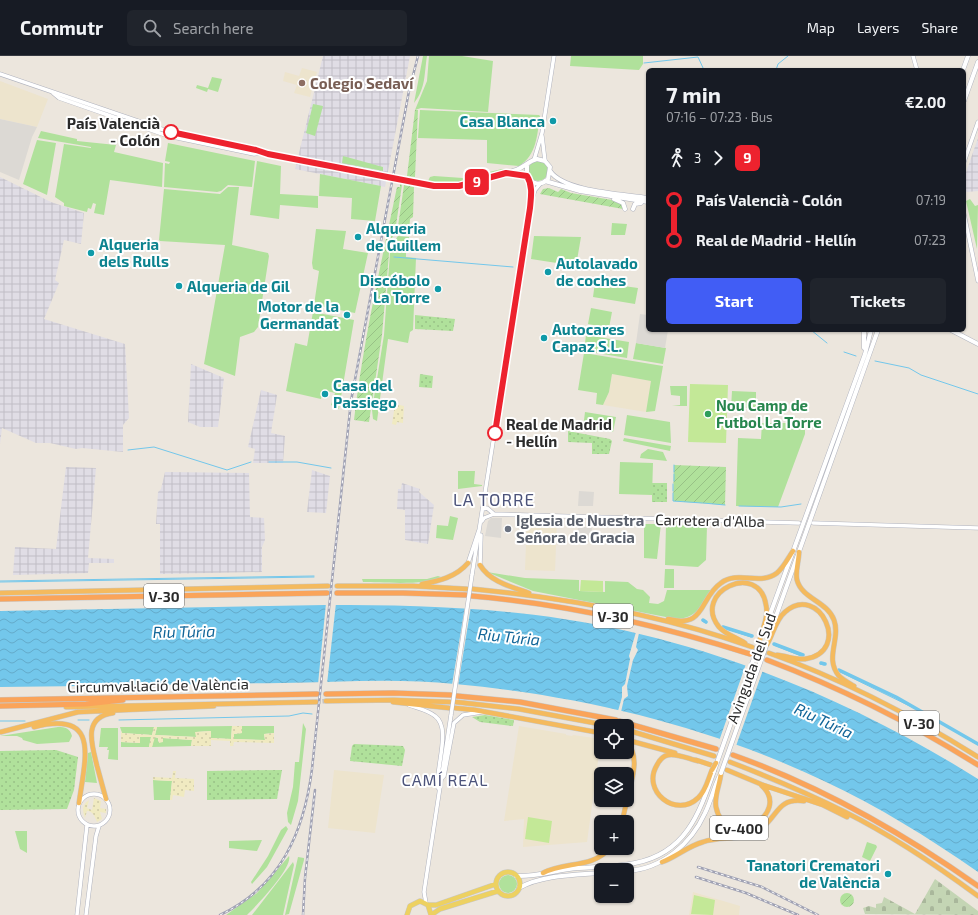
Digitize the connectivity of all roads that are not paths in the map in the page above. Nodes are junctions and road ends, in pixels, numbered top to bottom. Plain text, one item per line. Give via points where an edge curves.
1 (554, 56) edge
2 (913, 56) edge
3 (968, 56) edge
4 (978, 62) edge
5 (916, 68) edge
6 (964, 68) edge
7 (1, 74) edge
8 (53, 93) junction
9 (966, 95) edge
10 (978, 122) edge
11 (542, 133) junction
12 (181, 134) junction
13 (177, 138) junction
14 (262, 153) junction
15 (966, 156) edge
16 (534, 160) junction
17 (545, 161) junction
18 (527, 166) junction
19 (550, 171) junction
20 (506, 173) junction
21 (527, 176) junction
22 (530, 181) junction
23 (545, 182) junction
24 (540, 184) junction
25 (565, 188) junction
26 (646, 198) edge
27 (646, 203) edge
28 (646, 203) edge
29 (530, 208) junction
30 (625, 209) dead end
31 (633, 209) dead end
32 (966, 224) edge
33 (978, 281) edge
34 (864, 332) edge
35 (870, 332) edge
36 (877, 332) edge
37 (880, 332) edge
38 (955, 332) edge
39 (875, 339) junction
40 (967, 339) junction
41 (978, 341) edge
42 (978, 344) edge
43 (845, 405) junction
44 (484, 502) junction
45 (483, 509) junction
46 (489, 510) junction
47 (494, 514) junction
48 (488, 516) junction
49 (481, 522) junction
50 (799, 523) dead end
51 (813, 523) dead end
52 (480, 528) junction
53 (978, 528) edge
54 (793, 551) junction
55 (799, 552) junction
56 (468, 563) joint
57 (480, 565) joint
58 (328, 586) dead end
59 (337, 586) dead end
60 (413, 586) junction
61 (467, 589) dead end
62 (473, 589) dead end
63 (0, 593) edge
64 (327, 593) dead end
65 (336, 593) dead end
66 (536, 596) junction
67 (0, 599) edge
68 (657, 619) junction
69 (761, 636) junction
70 (769, 639) junction
71 (759, 644) joint
72 (766, 646) joint
73 (750, 654) tunnel mouth
74 (767, 660) tunnel mouth
75 (858, 690) junction
76 (317, 694) dead end
77 (326, 694) tunnel mouth
78 (195, 697) junction
79 (0, 700) edge
80 (388, 701) junction
81 (316, 702) tunnel mouth
82 (326, 702) tunnel mouth
83 (450, 702) dead end
84 (456, 702) dead end
85 (233, 703) junction
86 (407, 704) junction
87 (0, 707) edge
88 (449, 708) dead end
89 (455, 708) dead end
90 (122, 711) junction
91 (487, 712) junction
92 (594, 723) edge
93 (0, 732) edge
94 (594, 732) edge
95 (634, 732) edge
96 (634, 743) edge
97 (716, 749) dead end
98 (714, 756) dead end
99 (733, 756) dead end
100 (978, 757) edge
101 (634, 758) edge
102 (698, 761) junction
103 (730, 762) dead end
104 (716, 763) joint
105 (711, 764) dead end
106 (978, 765) edge
107 (634, 768) edge
108 (727, 770) dead end
109 (713, 771) junction
110 (721, 773) junction
111 (440, 780) junction
112 (758, 783) junction
113 (438, 791) junction
114 (106, 799) junction
115 (804, 801) junction
116 (80, 803) junction
117 (87, 825) junction
118 (99, 826) junction
119 (874, 829) junction
120 (603, 855) edge
121 (662, 862) junction
122 (950, 868) junction
123 (634, 870) edge
124 (543, 873) junction
125 (594, 874) edge
126 (516, 876) junction
127 (496, 884) junction
128 (978, 886) edge
129 (519, 888) junction
130 (978, 890) edge
131 (498, 891) junction
132 (424, 893) junction
133 (978, 896) edge
134 (417, 901) junction
135 (427, 904) junction
136 (77, 915) edge
137 (86, 915) edge
138 (407, 915) edge
139 (431, 915) edge

1 - 11 street
2 - 5 street
3 - 6 main road
4 - 9 main road
7 - 8 street
8 - 12 street
8 - 13 street via 59,98
10 - 15 street
11 - 16 street
11 - 17 street
12 - 13 street
12 - 14 street
13 - 14 street via 254,154
14 - 20 main road, bridge via 434,186 459,186
16 - 17 main road
16 - 18 main road
17 - 19 main road
18 - 20 main road
18 - 21 main road
19 - 23 main road
19 - 26 main road via 558,178 577,186
20 - 21 main road
21 - 22 main road
22 - 24 main road
22 - 29 street
23 - 24 main road
23 - 25 main road
24 - 29 street
25 - 27 main road
25 - 30 main road via 578,194 618,200 624,203
28 - 31 main road via 637,203
29 - 44 street
32 - 33 street
34 - 43 main road via 863,353
35 - 43 main road, Avinguda del Sud via 865,354
36 - 39 main road, Avinguda del Sud
37 - 39 main road
38 - 40 main road
39 - 55 main road, Avinguda del Sud
40 - 41 main road
40 - 42 main road
43 - 54 main road, Avinguda del Sud
44 - 45 street
44 - 46 street
45 - 46 street
45 - 49 street
46 - 47 street
46 - 48 street
47 - 48 street, Carretera d'Alba
47 - 50 street, Carretera d'Alba
48 - 49 street, Carretera d'Alba
49 - 52 street
51 - 53 street
52 - 56 street
52 - 57 street
52 - 111 street, bridge
54 - 68 highway via 780,570 771,576 733,577 720,583 694,617 684,621
54 - 69 main road, Avinguda del Sud
55 - 70 main road, Avinguda del Sud
55 - 75 highway via 796,574 799,584 804,592 825,607 834,621 836,632 833,665 840,677
56 - 60 highway via 453,576
57 - 66 highway via 492,577
58 - 63 highway, V-30
59 - 60 highway
60 - 61 highway
62 - 66 highway, V-30
64 - 67 highway, V-30
65 - 73 highway, V-30 via 469,596 547,604 680,633
66 - 68 highway, V-30
68 - 69 highway, V-30 via 750,646 723,631 714,615 717,595 727,586 747,584 758,589 766,605 767,612
69 - 71 highway
70 - 72 highway
70 - 75 highway, V-30 via 780,617 790,608 810,606 817,609 828,624 828,640 817,654 800,659 771,654
71 - 104 main road, Avinguda del Sud, bridge
72 - 110 main road, Avinguda del Sud / CV-400, bridge
74 - 106 highway, V-30 via 859,699 927,734
75 - 100 highway, V-30
76 - 78 highway, Circumval·lació de València
77 - 97 highway via 454,695 520,702 617,721
78 - 79 highway, Circumval·lació de València
78 - 87 highway
80 - 82 highway
80 - 83 highway
80 - 86 highway
81 - 85 highway, Circumval·lació de València
84 - 92 highway via 519,709
85 - 87 highway, Circumval·lació de València
85 - 90 highway
86 - 88 highway
86 - 113 street via 432,714 439,719 443,727 437,776
89 - 91 highway
90 - 93 highway via 70,714
90 - 114 highway via 100,717 91,732
91 - 94 highway
91 - 111 street via 464,715 454,723 444,776
93 - 116 highway via 54,722 64,722 76,728 83,736 85,746
95 - 98 highway
96 - 102 highway
99 - 122 highway via 848,807 901,836
101 - 107 highway
102 - 105 highway
102 - 109 highway via 669,755 662,759 655,768 653,782 657,794 677,806 694,801 702,793
103 - 119 highway via 813,796
104 - 109 highway, bridge
108 - 112 highway
109 - 124 main road, CV-400 via 696,818 677,843 650,859 630,864
110 - 112 highway, Cv-400 via 716,808 726,823 738,828 755,825 767,812 768,797
110 - 121 main road, Avinguda del Sud / CV-400 via 705,814 695,831 678,850
111 - 113 street
112 - 115 highway
113 - 132 street
114 - 116 street via 92,794
114 - 118 street via 110,813 107,821
115 - 119 highway via 823,806
115 - 121 highway via 786,802 766,824 751,834 704,841
116 - 117 street via 78,815
117 - 118 street
117 - 136 street
118 - 137 street
119 - 133 highway via 928,861
120 - 124 highway via 592,861
121 - 123 main road, Avinguda del Sud / CV-400
122 - 128 highway
122 - 130 highway
124 - 126 main road
125 - 129 main road via 546,879
126 - 127 main road via 504,873 498,877
126 - 129 main road
127 - 131 main road
127 - 135 main road via 436,905
129 - 131 main road via 515,894 509,896
131 - 139 main road via 440,909
132 - 134 street
132 - 135 street
134 - 135 main road
134 - 138 main road via 410,906
135 - 139 main road

